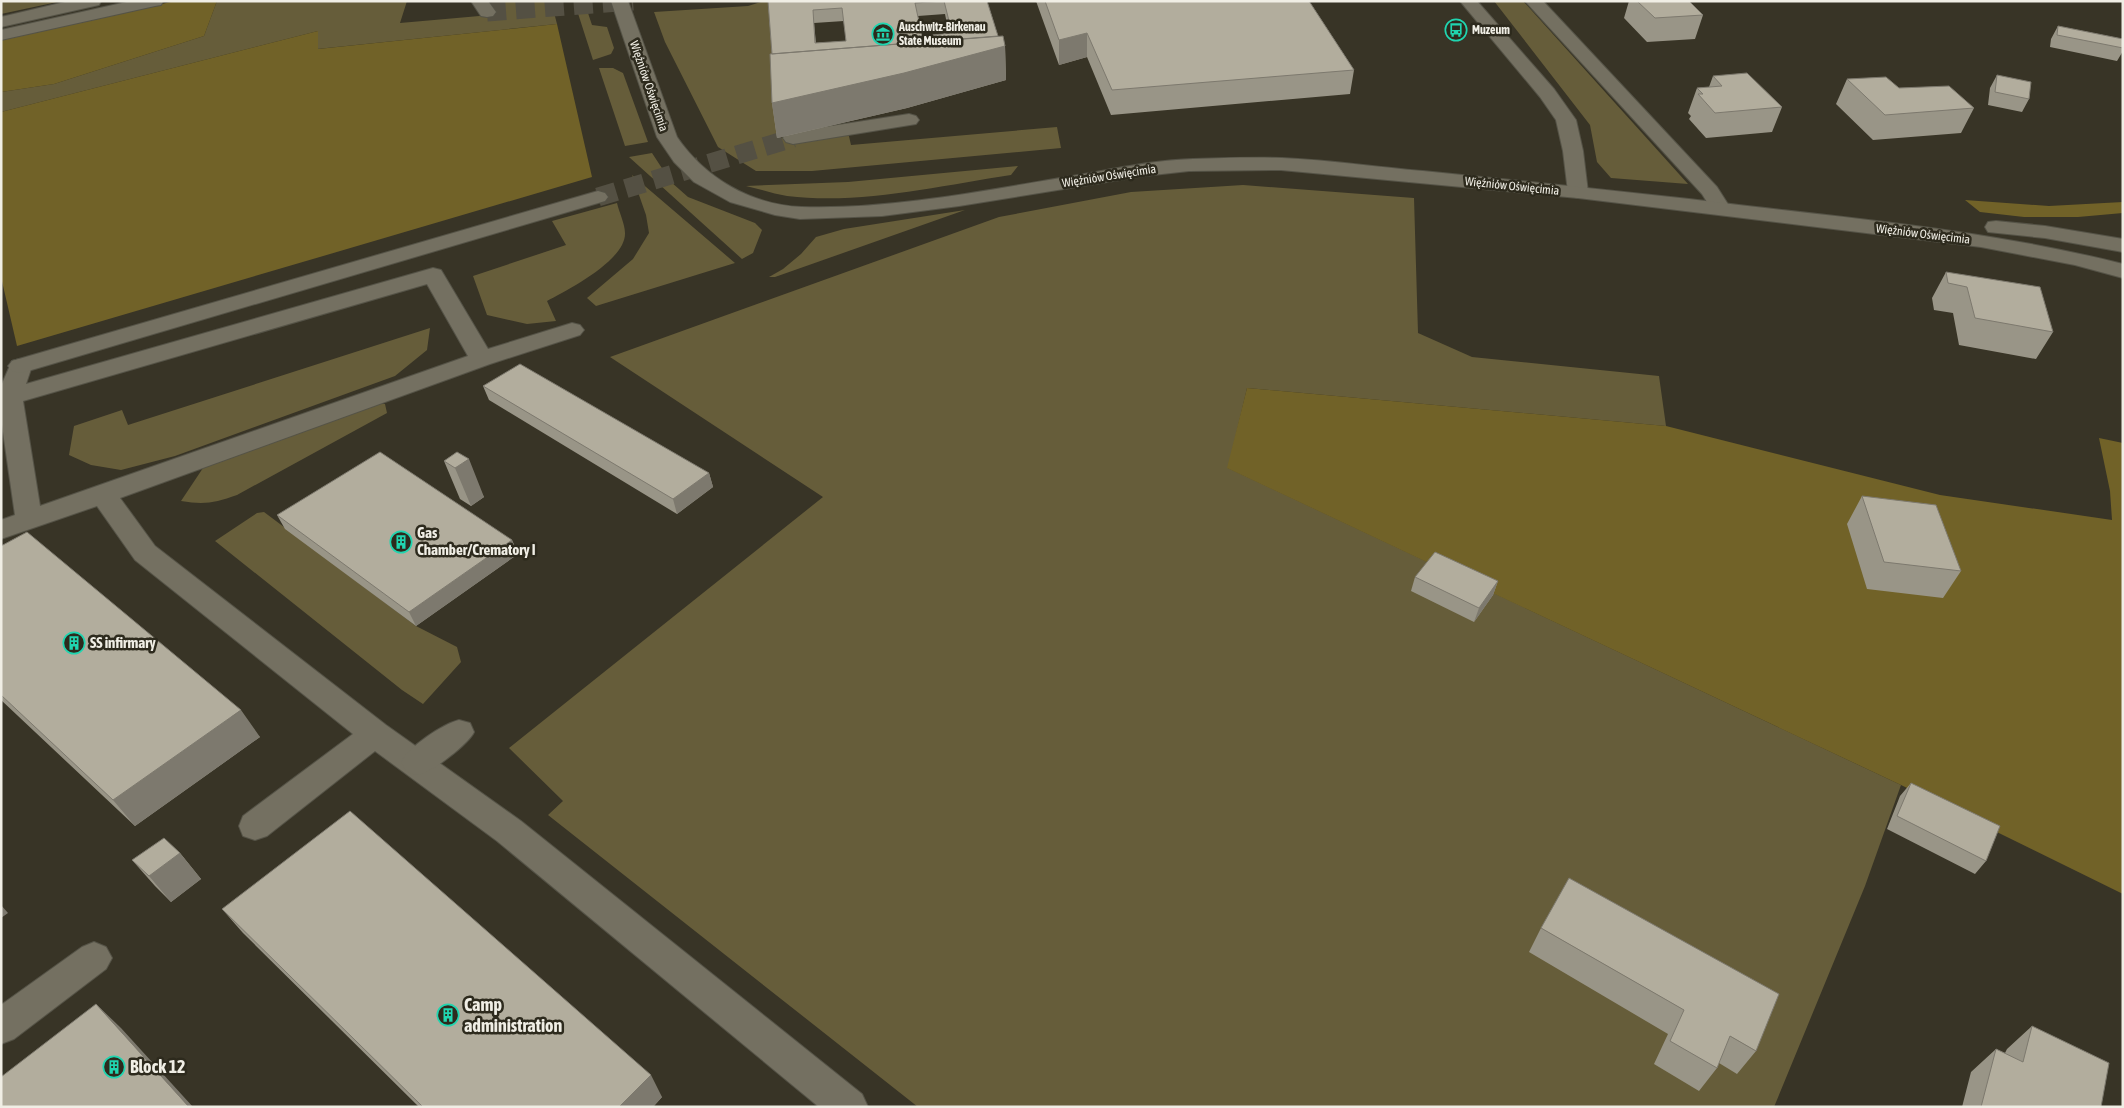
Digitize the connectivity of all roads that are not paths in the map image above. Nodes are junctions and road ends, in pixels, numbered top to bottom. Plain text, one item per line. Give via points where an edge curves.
1 (93, 1) edge
2 (155, 1) edge
3 (620, 1) edge
4 (1468, 1) edge
5 (1533, 1) edge
6 (1, 22) edge
7 (1, 35) edge
8 (909, 120) dead end
9 (793, 138) tunnel mouth
10 (1578, 192) junction
11 (598, 197) tunnel mouth
12 (1721, 209) junction
13 (2123, 246) edge
14 (2123, 271) edge
15 (572, 330) dead end
16 (482, 359) junction
17 (5, 398) edge
18 (104, 495) junction
19 (29, 521) junction
20 (1, 530) edge
21 (458, 732) dead end
22 (376, 734) junction
23 (417, 762) junction
24 (255, 826) dead end
25 (94, 958) dead end
26 (1, 1027) edge
27 (849, 1107) edge

1 - 6 street
2 - 7 street
3 - 10 street, Więźniów Oświęcimia via 667,137 681,158 701,178 737,198 775,209 800,213 882,210 1144,170 1231,164 1338,168
4 - 10 street via 1547,92 1566,120
5 - 12 street via 1710,191
8 - 9 street
10 - 12 street, Więźniów Oświęcimia
11 - 17 street via 20,366
12 - 13 street, Więźniów Oświęcimia via 1954,223 2045,232
12 - 14 street, Więźniów Oświęcimia via 1982,241
15 - 16 street
16 - 17 street via 433,275
16 - 18 street
17 - 19 street via 22,466
18 - 19 street
18 - 22 street via 145,553
19 - 20 street
21 - 23 street
22 - 23 street
22 - 24 street
23 - 27 street via 516,837
25 - 26 street

